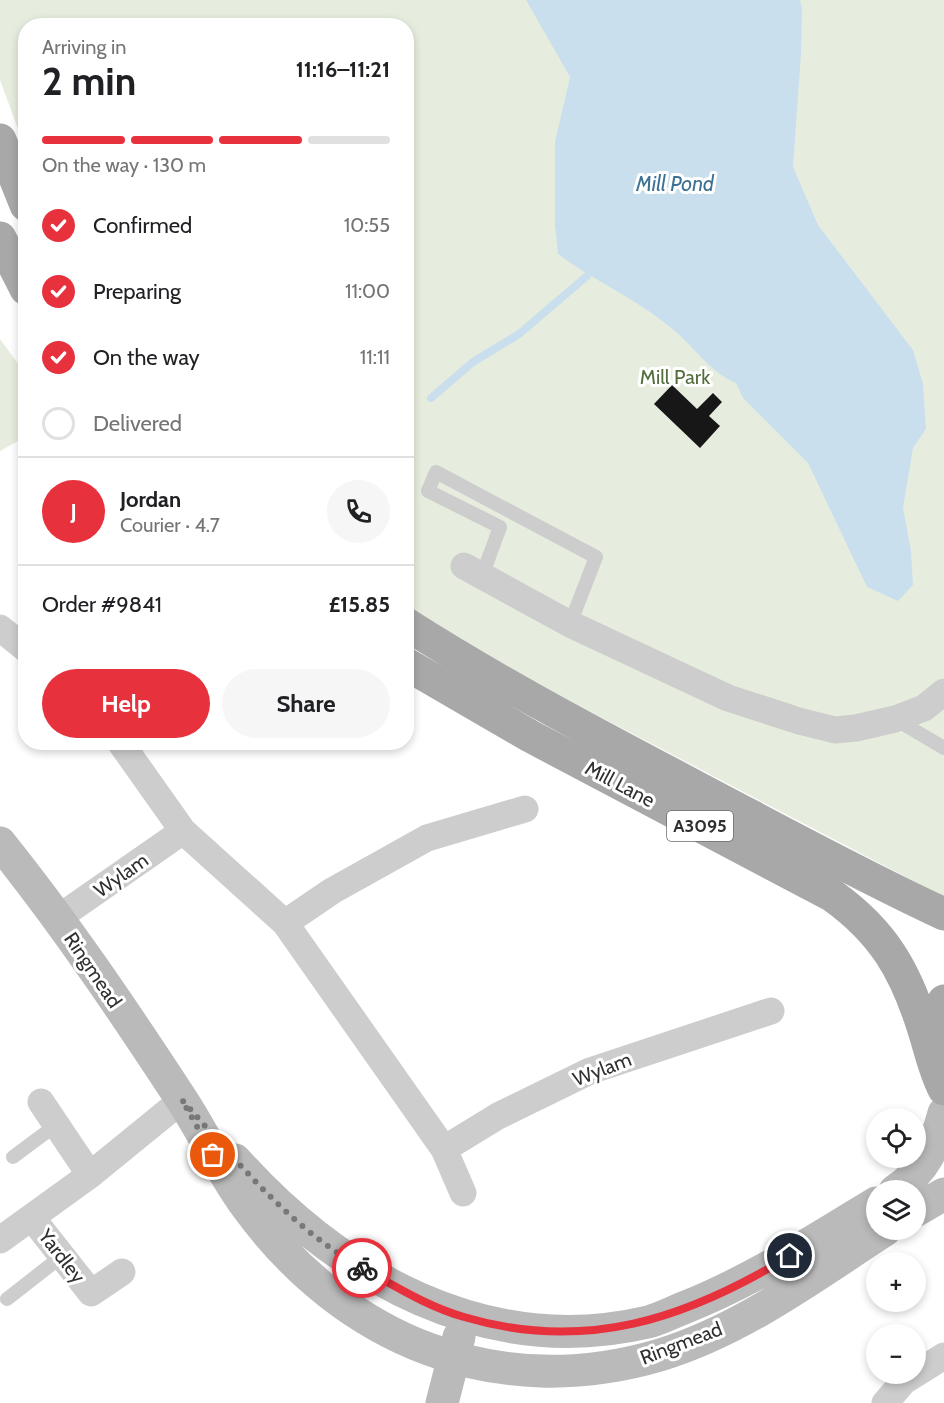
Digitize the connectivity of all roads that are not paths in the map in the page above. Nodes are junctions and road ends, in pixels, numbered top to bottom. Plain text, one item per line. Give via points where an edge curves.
1 (0, 140) edge
2 (18, 185) edge
3 (0, 238) edge
4 (18, 273) edge
5 (473, 571) joint
6 (570, 624) junction
7 (0, 628) edge
8 (414, 629) edge
9 (18, 643) edge
10 (414, 669) edge
11 (944, 692) edge
12 (895, 719) junction
13 (944, 748) edge
14 (126, 750) edge
15 (525, 808) dead end
16 (183, 831) junction
17 (0, 843) edge
18 (944, 914) edge
19 (58, 918) junction
20 (285, 923) junction
21 (944, 1000) edge
22 (771, 1011) dead end
23 (930, 1047) junction
24 (944, 1089) edge
25 (182, 1100) junction
26 (40, 1102) dead end
27 (944, 1113) edge
28 (56, 1125) junction
29 (444, 1149) junction
30 (13, 1157) dead end
31 (90, 1175) junction
32 (909, 1180) edge
33 (463, 1193) dead end
34 (944, 1194) edge
35 (926, 1205) edge
36 (866, 1209) edge
37 (32, 1218) junction
38 (0, 1240) edge
39 (870, 1240) edge
40 (62, 1256) junction
41 (122, 1272) dead end
42 (8, 1299) dead end
43 (465, 1318) junction
44 (944, 1356) edge
45 (453, 1358) junction
46 (442, 1403) edge
47 (885, 1403) edge

1 - 2 main road
3 - 4 main road
5 - 6 street
5 - 6 lane via 500,527 428,490 436,472 596,557
6 - 12 street via 728,698 799,721 835,730
7 - 9 street
8 - 18 main road, Mill Lane / A3095 via 604,738
10 - 23 main road, Mill Lane / A3095 via 530,736 842,902 873,928 898,965
11 - 12 street via 924,708
12 - 13 lane
14 - 16 street
15 - 20 street via 427,838 332,891
16 - 19 street, Wylam
16 - 20 street
17 - 19 street, Ringmead
19 - 25 street, Ringmead
20 - 29 street
21 - 23 main road
22 - 29 street, Wylam via 590,1071 498,1116
23 - 24 main road, Mill Lane / A3095
25 - 31 street, Yardley
25 - 43 street, Ringmead via 264,1192 337,1253 435,1307
25 - 45 street, Ringmead via 249,1209 317,1285 359,1316
26 - 28 street
27 - 32 street via 927,1160
28 - 30 lane
28 - 31 street
29 - 33 street
31 - 37 street, Yardley
34 - 35 street
36 - 43 street, Ringmead via 772,1266 707,1299 649,1322 596,1331 556,1332
37 - 38 street, Yardley
37 - 40 street, Yardley
39 - 45 street, Ringmead via 772,1303 705,1337 660,1354 596,1370 554,1372 500,1368
40 - 41 street, Yardley via 91,1293
40 - 42 lane
43 - 45 street
44 - 47 street via 904,1381
45 - 46 street

